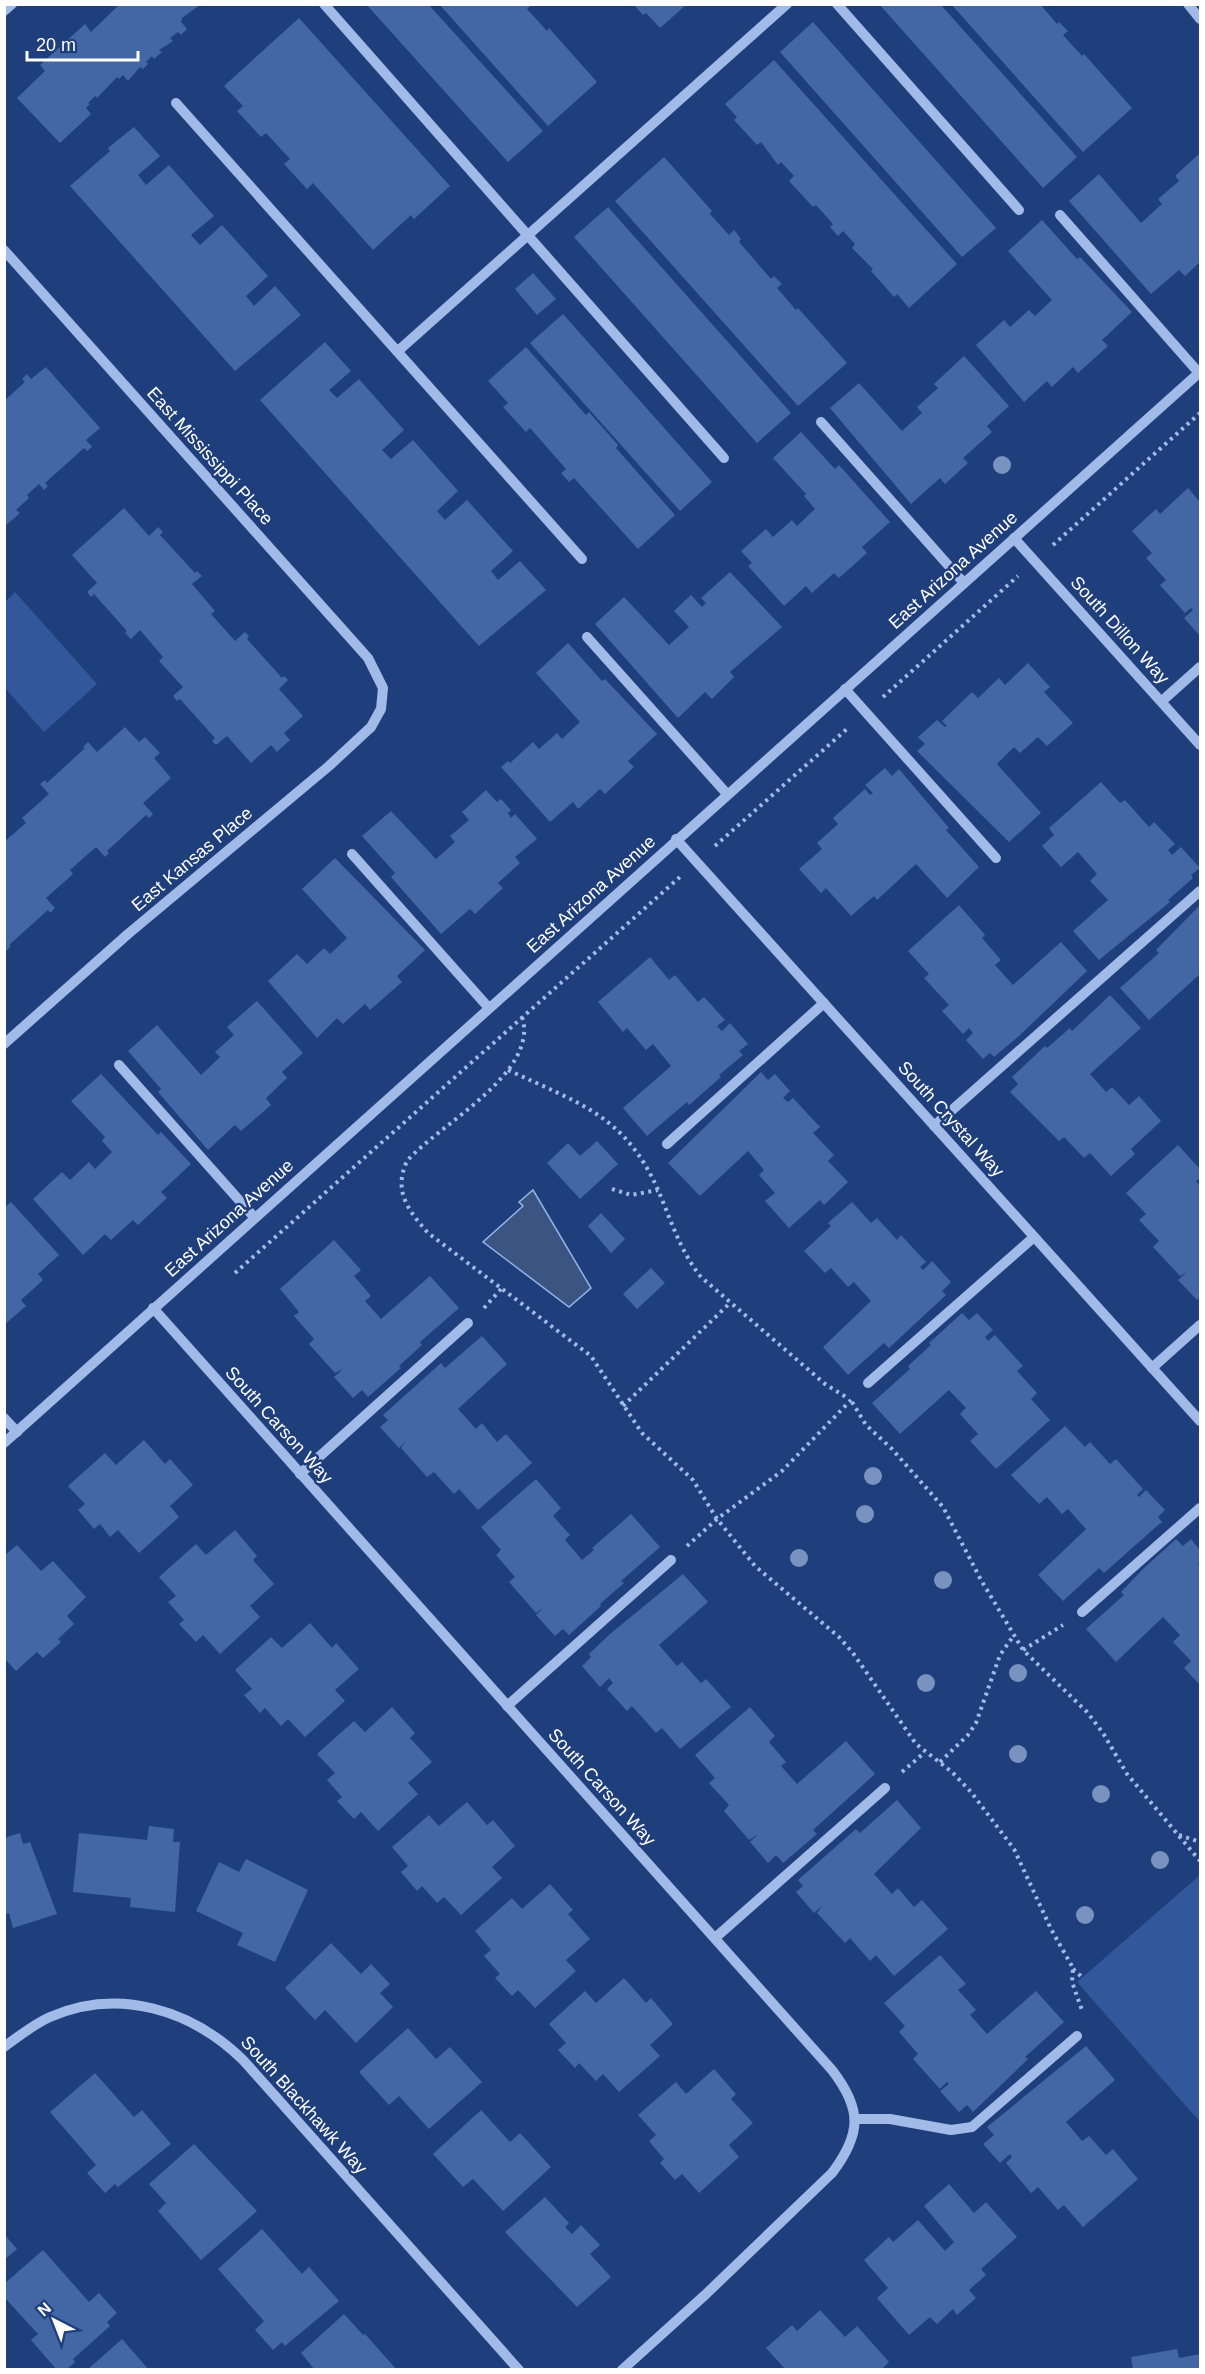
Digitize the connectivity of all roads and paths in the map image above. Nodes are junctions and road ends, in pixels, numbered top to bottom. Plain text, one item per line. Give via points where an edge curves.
1 (12, 4) edge
2 (324, 4) edge
3 (787, 4) edge
4 (837, 4) edge
5 (1188, 4) edge
6 (4, 11) edge
7 (1200, 19) edge
8 (176, 103) dead end
9 (1018, 210) dead end
10 (1060, 215) dead end
11 (528, 235) junction
12 (4, 250) edge
13 (398, 351) junction
14 (1200, 372) edge
15 (821, 422) dead end
16 (724, 458) dead end
17 (1014, 538) junction
18 (582, 559) dead end
19 (964, 583) junction
20 (587, 637) dead end
21 (1200, 666) edge
22 (383, 688) joint
23 (845, 689) junction
24 (1162, 702) junction
25 (1200, 745) edge
26 (727, 794) junction
27 (676, 839) junction
28 (352, 854) dead end
29 (996, 858) dead end
30 (1200, 891) edge
31 (824, 1003) junction
32 (488, 1007) junction
33 (522, 1017) dead end
34 (4, 1044) edge
35 (119, 1065) dead end
36 (508, 1070) junction
37 (934, 1126) junction
38 (667, 1144) dead end
39 (612, 1189) dead end
40 (658, 1190) junction
41 (254, 1217) junction
42 (1034, 1237) junction
43 (730, 1303) junction
44 (153, 1308) junction
45 (468, 1323) dead end
46 (1200, 1325) edge
47 (1152, 1368) junction
48 (868, 1383) joint
49 (851, 1400) junction
50 (623, 1406) junction
51 (4, 1418) edge
52 (1200, 1421) edge
53 (17, 1432) junction
54 (4, 1443) edge
55 (300, 1474) junction
56 (1200, 1508) edge
57 (717, 1519) junction
58 (671, 1560) joint
59 (1082, 1612) joint
60 (1014, 1635) junction
61 (1023, 1650) junction
62 (507, 1706) junction
63 (940, 1762) junction
64 (885, 1788) dead end
65 (1179, 1835) junction
66 (1200, 1842) edge
67 (1200, 1861) edge
68 (716, 1938) junction
69 (1073, 1968) junction
70 (1083, 1978) dead end
71 (1077, 2036) joint
72 (4, 2047) edge
73 (856, 2119) junction
74 (519, 2370) edge
75 (622, 2370) edge

1 - 6 street
2 - 11 street
3 - 11 street
4 - 9 street
5 - 7 street
8 - 13 street
10 - 14 street
11 - 13 street
11 - 16 street
12 - 22 street, East Mississippi Place via 368,658
13 - 18 street
14 - 17 street, East Arizona Avenue
15 - 19 street
17 - 19 street, East Arizona Avenue
17 - 24 street, South Dillon Way
19 - 23 street, East Arizona Avenue
20 - 26 street
21 - 24 street
22 - 34 street, East Kansas Place via 381,709 371,727 354,743
23 - 26 street, East Arizona Avenue
23 - 29 street
24 - 25 street, South Dillon Way
26 - 27 street, East Arizona Avenue
27 - 31 street, South Crystal Way
27 - 32 street, East Arizona Avenue
28 - 32 street
30 - 37 street
31 - 37 street, South Crystal Way
31 - 38 street
32 - 41 street, East Arizona Avenue
33 - 36 path via 522,1041
35 - 41 street
36 - 40 path via 605,1118 640,1154
36 - 50 path via 414,1153 403,1170 402,1192 428,1233 591,1356
37 - 42 street, South Crystal Way
39 - 40 path via 631,1195
40 - 43 path via 688,1260
41 - 44 street, East Arizona Avenue
42 - 47 street, South Crystal Way
42 - 48 street
43 - 49 path
43 - 50 path
44 - 53 street, East Arizona Avenue
44 - 55 street, South Carson Way
45 - 55 street
46 - 47 street
47 - 52 street, South Crystal Way
48 - 49 path
49 - 57 path via 782,1471
49 - 60 path via 866,1425 943,1508
50 - 57 path via 642,1433 693,1480
51 - 53 street
53 - 54 street, East Arizona Avenue
55 - 62 street, South Carson Way
56 - 59 street
57 - 58 path
57 - 63 path via 764,1576 839,1637 924,1753
58 - 62 street
59 - 61 path
60 - 61 path
60 - 63 path via 1000,1655 976,1723
61 - 65 path via 1087,1712 1127,1774
62 - 68 street, South Carson Way
63 - 69 path via 1003,1832
64 - 68 street
65 - 66 path
65 - 67 path
68 - 73 street, South Carson Way via 832,2070 850,2096
69 - 70 path
69 - 71 path via 1072,1982 1084,2015
71 - 73 street via 972,2127 951,2130 890,2119
72 - 74 street, South Blackhawk Way via 50,2017 90,2005 126,2003 161,2009 194,2022 224,2041 243,2060
73 - 75 street via 851,2143 832,2173

